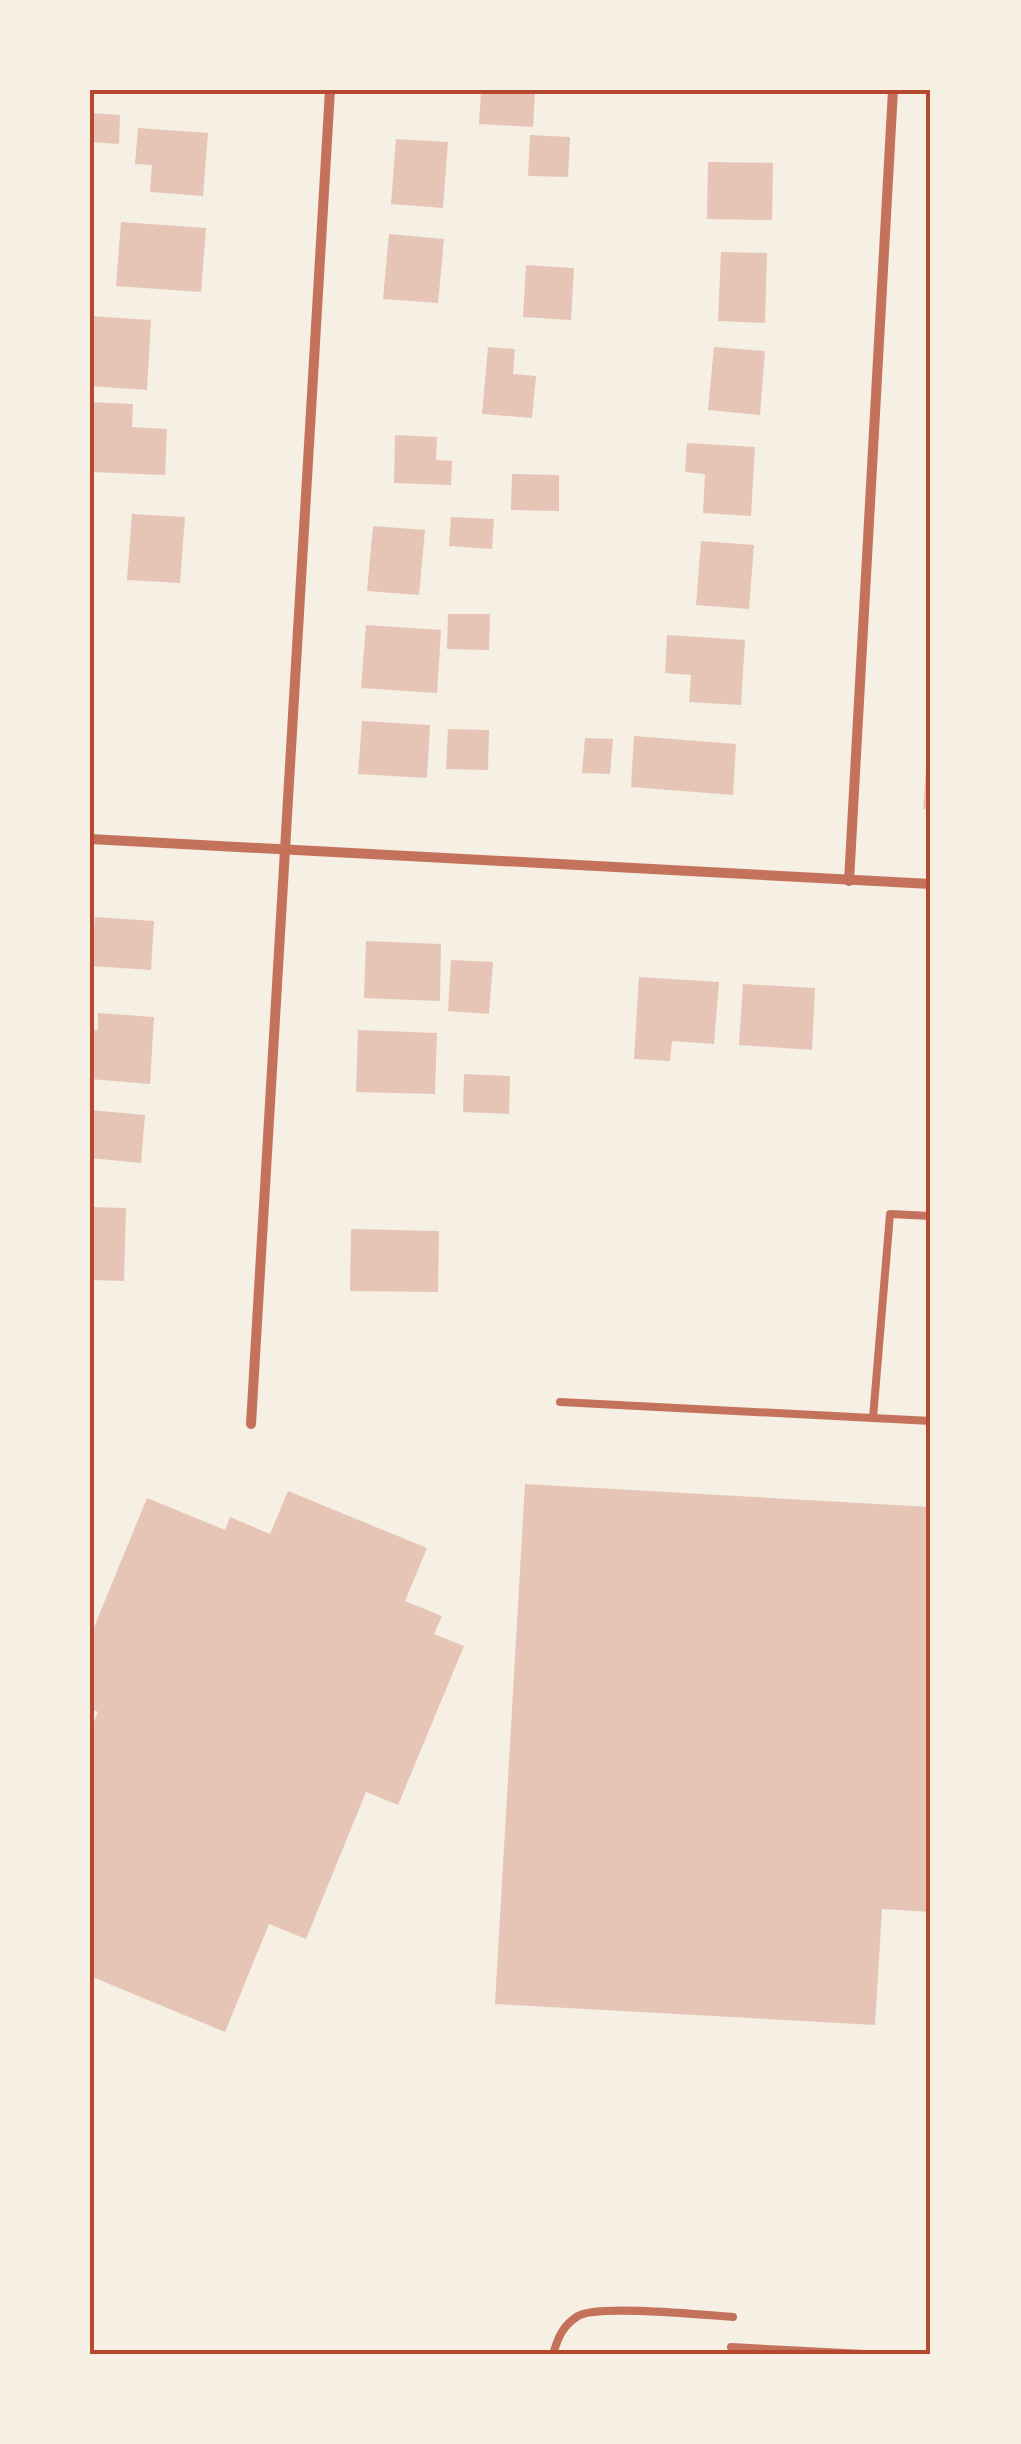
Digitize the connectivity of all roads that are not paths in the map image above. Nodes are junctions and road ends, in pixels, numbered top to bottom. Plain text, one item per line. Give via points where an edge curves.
1 (330, 90) edge
2 (894, 90) edge
3 (90, 839) edge
4 (286, 850) junction
5 (849, 881) junction
6 (931, 884) edge
7 (931, 1216) edge
8 (560, 1402) dead end
9 (873, 1418) junction
10 (931, 1421) edge
11 (251, 1424) dead end
12 (733, 2317) dead end
13 (731, 2348) dead end
14 (832, 2353) edge
15 (553, 2354) edge
16 (864, 2354) edge

1 - 4 street
2 - 5 street
3 - 4 street
4 - 5 street
4 - 11 street
5 - 6 street
7 - 9 lane via 890,1214
8 - 9 lane
9 - 10 lane
12 - 15 lane via 580,2314 560,2332
13 - 14 lane
14 - 16 lane

